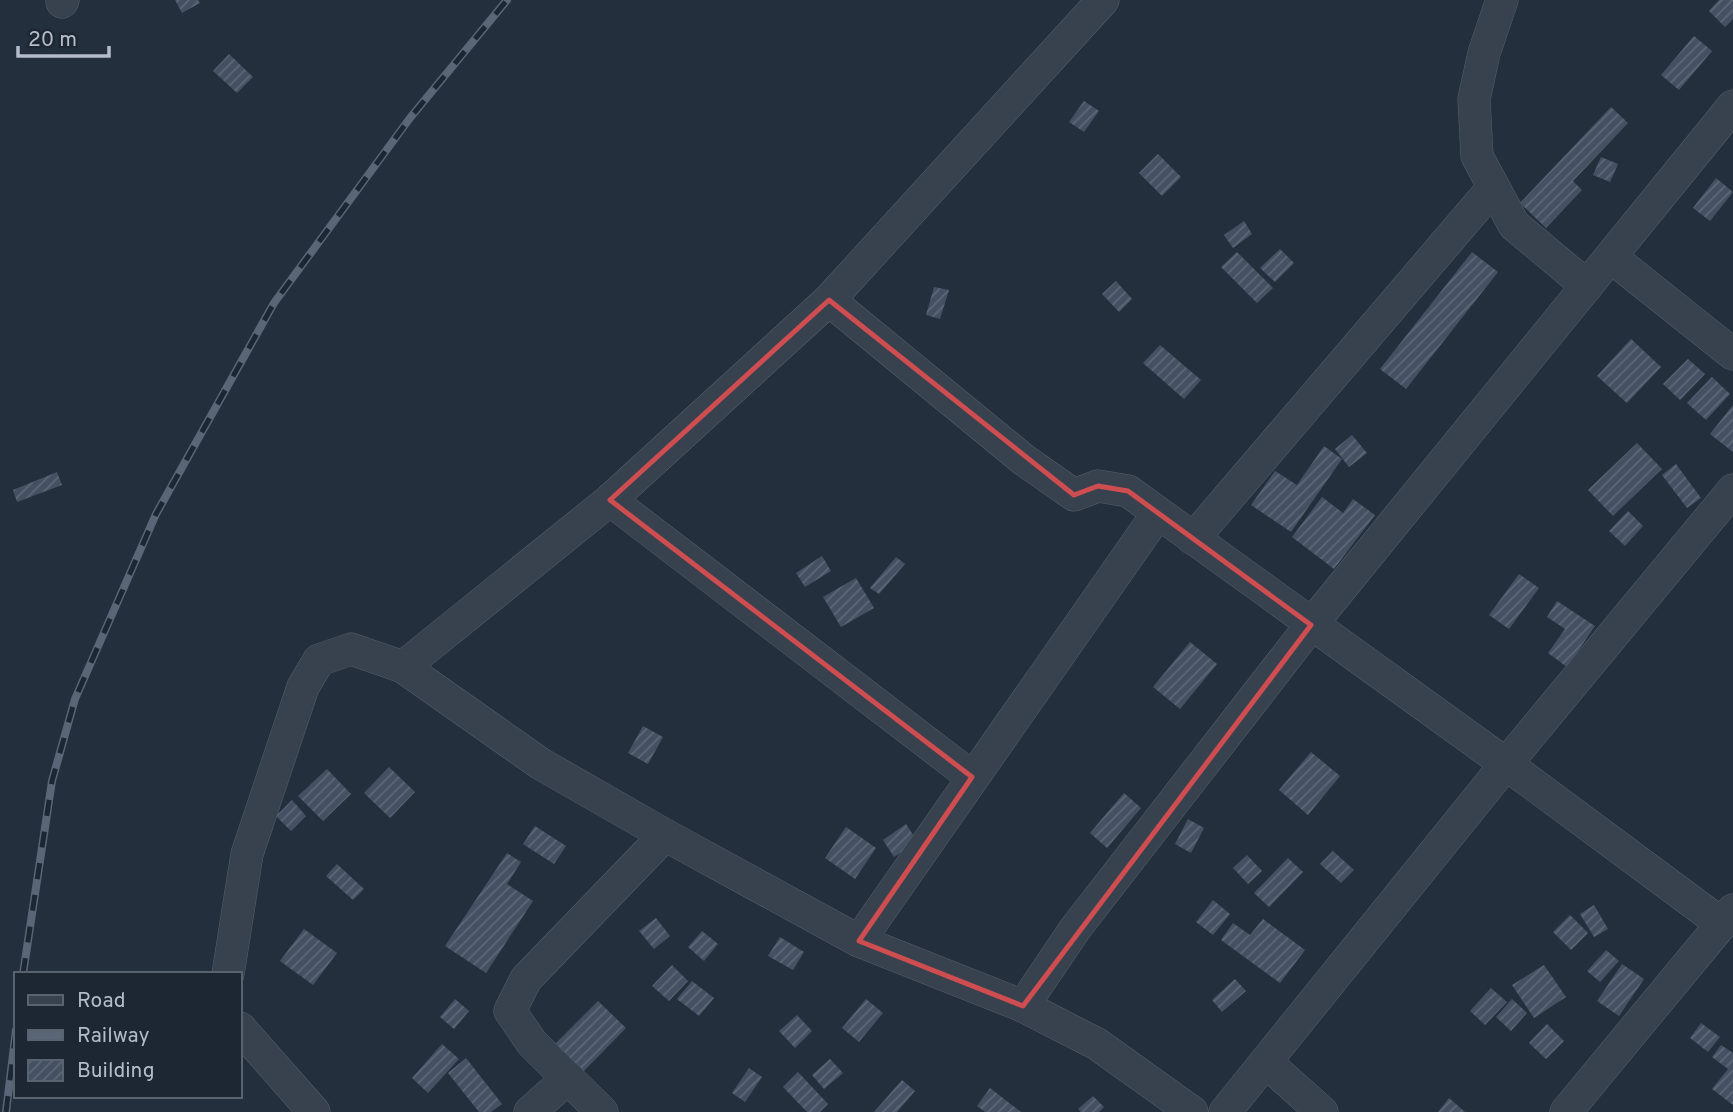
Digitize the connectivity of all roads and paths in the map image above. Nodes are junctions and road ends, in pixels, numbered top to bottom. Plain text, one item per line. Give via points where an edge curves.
1 (1103, 0) edge
2 (1502, 0) edge
3 (1733, 106) edge
4 (1492, 189) junction
5 (1611, 257) junction
6 (1587, 286) junction
7 (829, 300) junction
8 (1733, 355) edge
9 (1733, 490) edge
10 (610, 500) junction
11 (1158, 513) junction
12 (1193, 539) junction
13 (1311, 625) junction
14 (403, 667) junction
15 (1506, 764) junction
16 (972, 777) junction
17 (665, 835) junction
18 (1727, 917) edge
19 (859, 941) junction
20 (228, 972) edge
21 (1023, 1006) junction
22 (242, 1031) edge
23 (1266, 1062) junction
24 (568, 1078) junction
25 (314, 1112) edge
26 (530, 1112) edge
27 (602, 1112) edge
28 (1192, 1112) edge
29 (1225, 1112) edge
30 (1322, 1112) edge
31 (1566, 1112) edge

1 - 7 street
2 - 4 street via 1474,99 1477,156
3 - 5 street
4 - 6 street via 1514,225
4 - 12 street
5 - 6 street
5 - 8 street
6 - 13 street
7 - 10 street
7 - 11 street via 1024,460 1074,495 1098,486 1128,491
9 - 15 street
10 - 14 street
10 - 16 street
11 - 12 street
11 - 16 street
12 - 13 street
13 - 15 street
13 - 21 street via 1075,929
14 - 17 street via 541,764
14 - 20 street via 351,649 319,660 303,687 247,854
15 - 18 street
15 - 23 street
16 - 19 street
17 - 19 street
17 - 24 street via 526,979 510,1011 532,1043
18 - 31 street
19 - 21 street
21 - 28 street via 1097,1044
22 - 25 street
23 - 29 street
23 - 30 street
24 - 26 street
24 - 27 street

